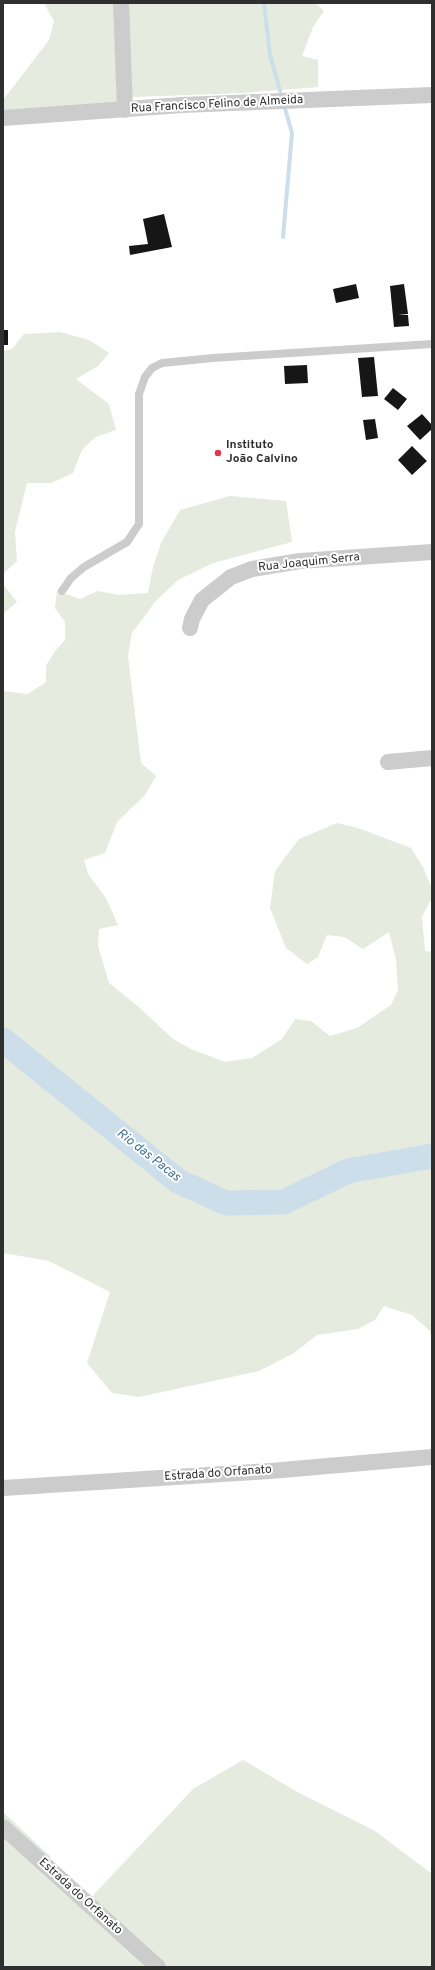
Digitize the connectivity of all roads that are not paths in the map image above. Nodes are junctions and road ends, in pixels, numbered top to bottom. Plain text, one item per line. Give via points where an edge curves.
1 (121, 3) edge
2 (432, 95) edge
3 (125, 110) junction
4 (3, 118) edge
5 (432, 344) edge
6 (432, 552) edge
7 (62, 591) dead end
8 (190, 628) dead end
9 (432, 758) edge
10 (388, 762) dead end
11 (432, 1457) edge
12 (3, 1488) edge
13 (3, 1827) edge
14 (158, 1967) edge

1 - 3 street
2 - 3 street, Rua Francisco Felino de Almeida
3 - 4 street, Rua Francisco Felino de Almeida
5 - 7 lane via 212,358 162,363 152,368 145,377 139,394 139,524 126,542 84,567 71,578
6 - 8 street, Rua Joaquim Serra via 300,561 252,569 231,577 202,600
9 - 10 street
11 - 12 street, Estrada do Orfanato via 270,1471
13 - 14 street, Estrada do Orfanato

